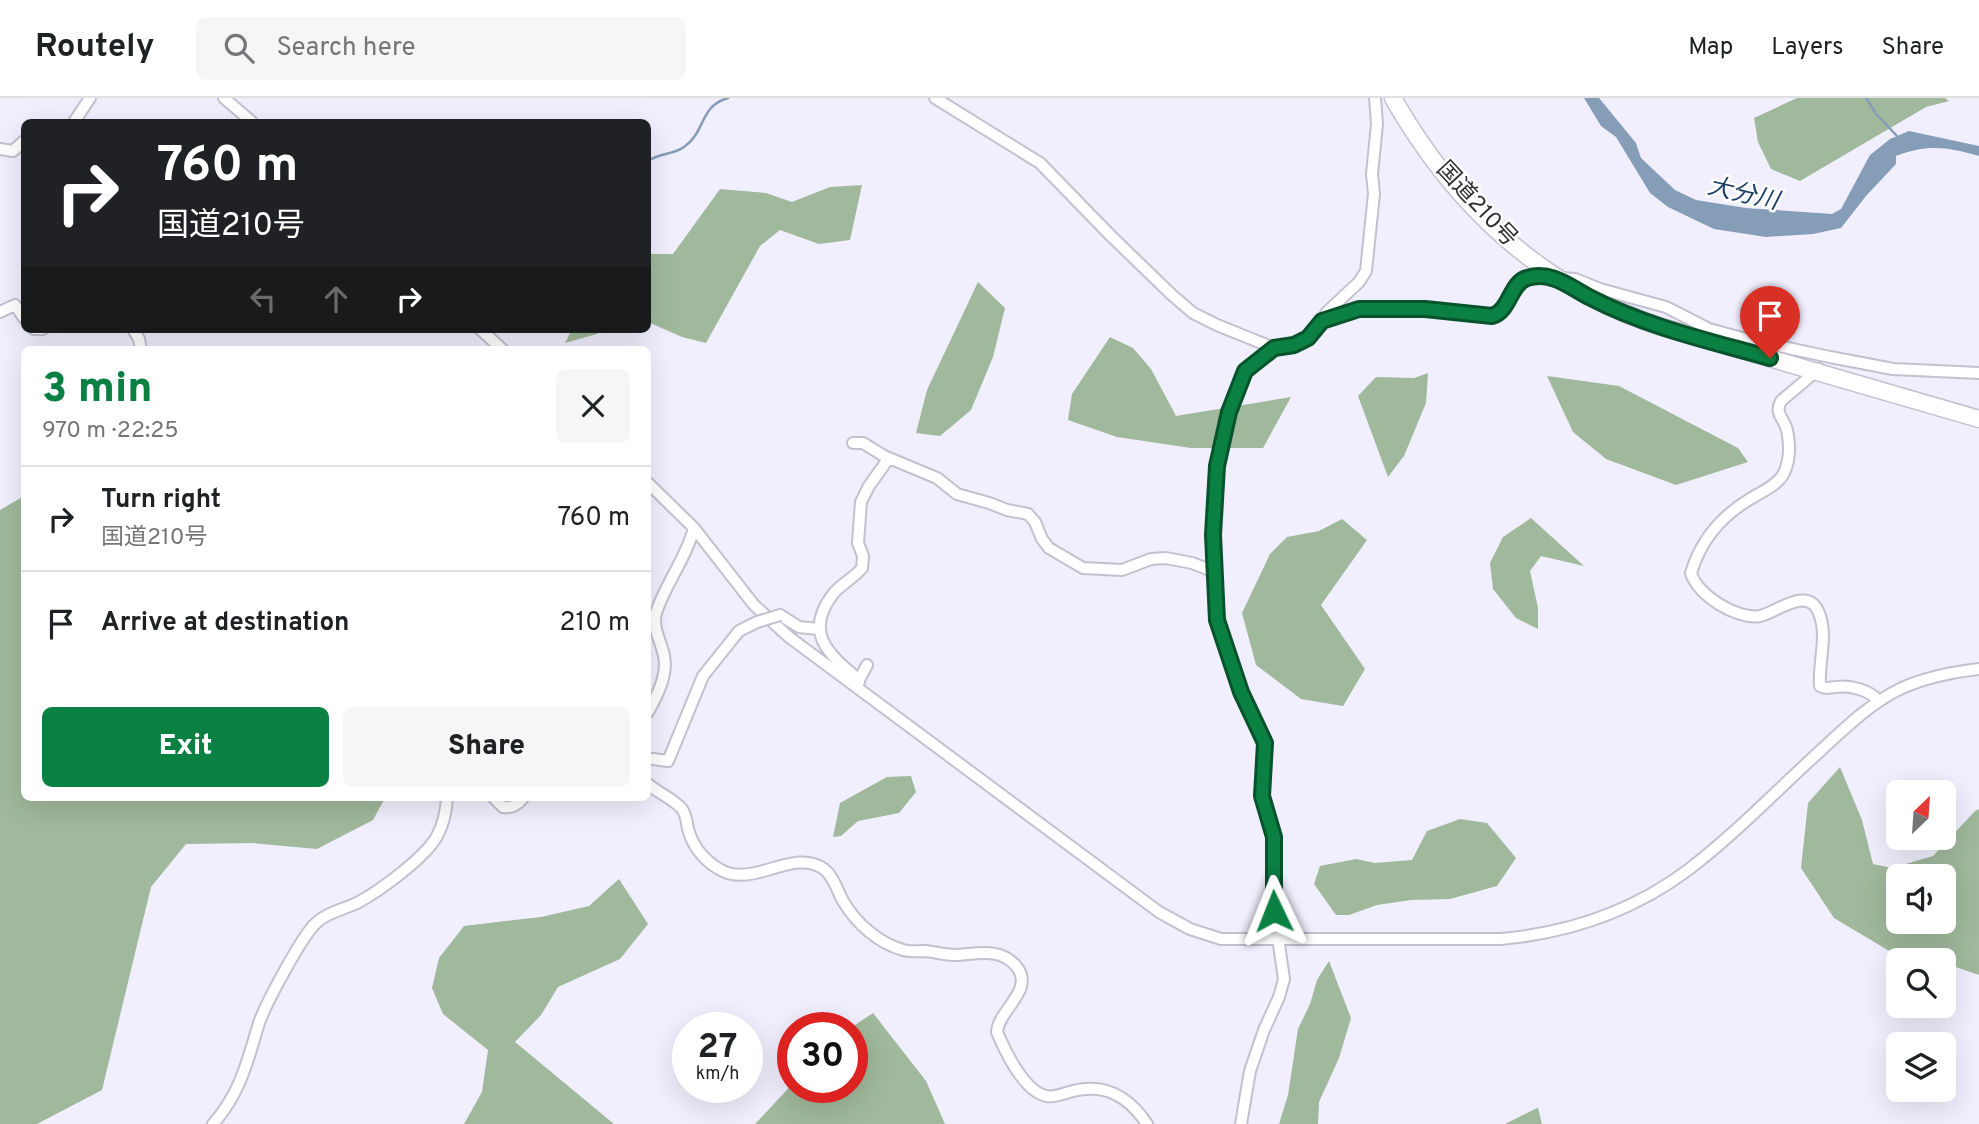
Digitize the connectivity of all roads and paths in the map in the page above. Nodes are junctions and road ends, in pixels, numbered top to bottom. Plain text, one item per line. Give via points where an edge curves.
1 (89, 98) edge
2 (224, 98) edge
3 (934, 98) edge
4 (1375, 98) edge
5 (1393, 98) edge
6 (75, 119) edge
7 (248, 119) edge
8 (21, 144) edge
9 (0, 149) edge
10 (1555, 277) junction
11 (0, 312) edge
12 (21, 314) edge
13 (1322, 321) junction
14 (484, 333) edge
15 (499, 346) edge
16 (1274, 348) junction
17 (1836, 359) junction
18 (1816, 372) junction
19 (1979, 373) edge
20 (1979, 419) edge
21 (853, 443) dead end
22 (889, 458) junction
23 (651, 486) edge
24 (694, 528) junction
25 (1215, 572) junction
26 (818, 629) junction
27 (867, 665) dead end
28 (1979, 669) edge
29 (857, 684) junction
30 (1880, 701) junction
31 (651, 706) edge
32 (653, 759) dead end
33 (651, 786) edge
34 (447, 801) edge
35 (497, 801) edge
36 (520, 801) edge
37 (1279, 940) junction
38 (213, 1124) edge
39 (1147, 1124) edge
40 (1241, 1124) edge

1 - 6 street
2 - 7 street
3 - 16 street via 1040,163 1193,313
4 - 13 street via 1374,194 1367,267 1362,279
5 - 10 highway, 国道210号 via 1463,197 1514,246
8 - 9 street via 13,151
10 - 13 street via 1523,279 1496,315 1359,309
10 - 17 street via 1574,278 1666,307 1721,332
10 - 18 highway, 国道210号 via 1630,316
11 - 12 street via 15,305
13 - 16 street via 1304,341
14 - 15 street
16 - 25 street via 1241,377 1222,437 1213,500
17 - 18 street
17 - 19 street via 1893,369
18 - 20 highway, 国道210号
18 - 30 street via 1778,407 1788,441 1784,474 1710,532 1691,573 1698,589 1708,597 1746,615 1758,617 1790,602 1814,605 1822,629 1820,686 1851,687
21 - 22 street via 863,443
22 - 25 street via 936,478 957,494 1028,514 1049,548 1083,568 1122,570 1166,558
22 - 26 street via 861,502 862,568 834,593
23 - 24 street
24 - 29 street via 764,615
24 - 31 street via 656,614 665,667
25 - 37 street via 1221,635 1265,743 1262,796 1274,837 1273,891
26 - 29 street
26 - 32 street, bridge via 799,627 780,615 739,631 703,676 668,761
27 - 29 street
28 - 30 street via 1927,679
29 - 37 street via 1172,920 1217,938
30 - 37 street via 1699,862 1652,893 1603,916 1552,932 1501,939
33 - 39 street via 682,810 698,851 725,872 753,873 790,864 818,866 831,877 862,925 900,949 947,955 983,951 1008,959 1018,969 1021,988 997,1032 1026,1082 1049,1096 1080,1089 1113,1091
34 - 38 street via 444,820 432,845 380,889 313,925 267,1003 233,1098
35 - 36 street via 510,808
37 - 40 street via 1282,988 1250,1071

